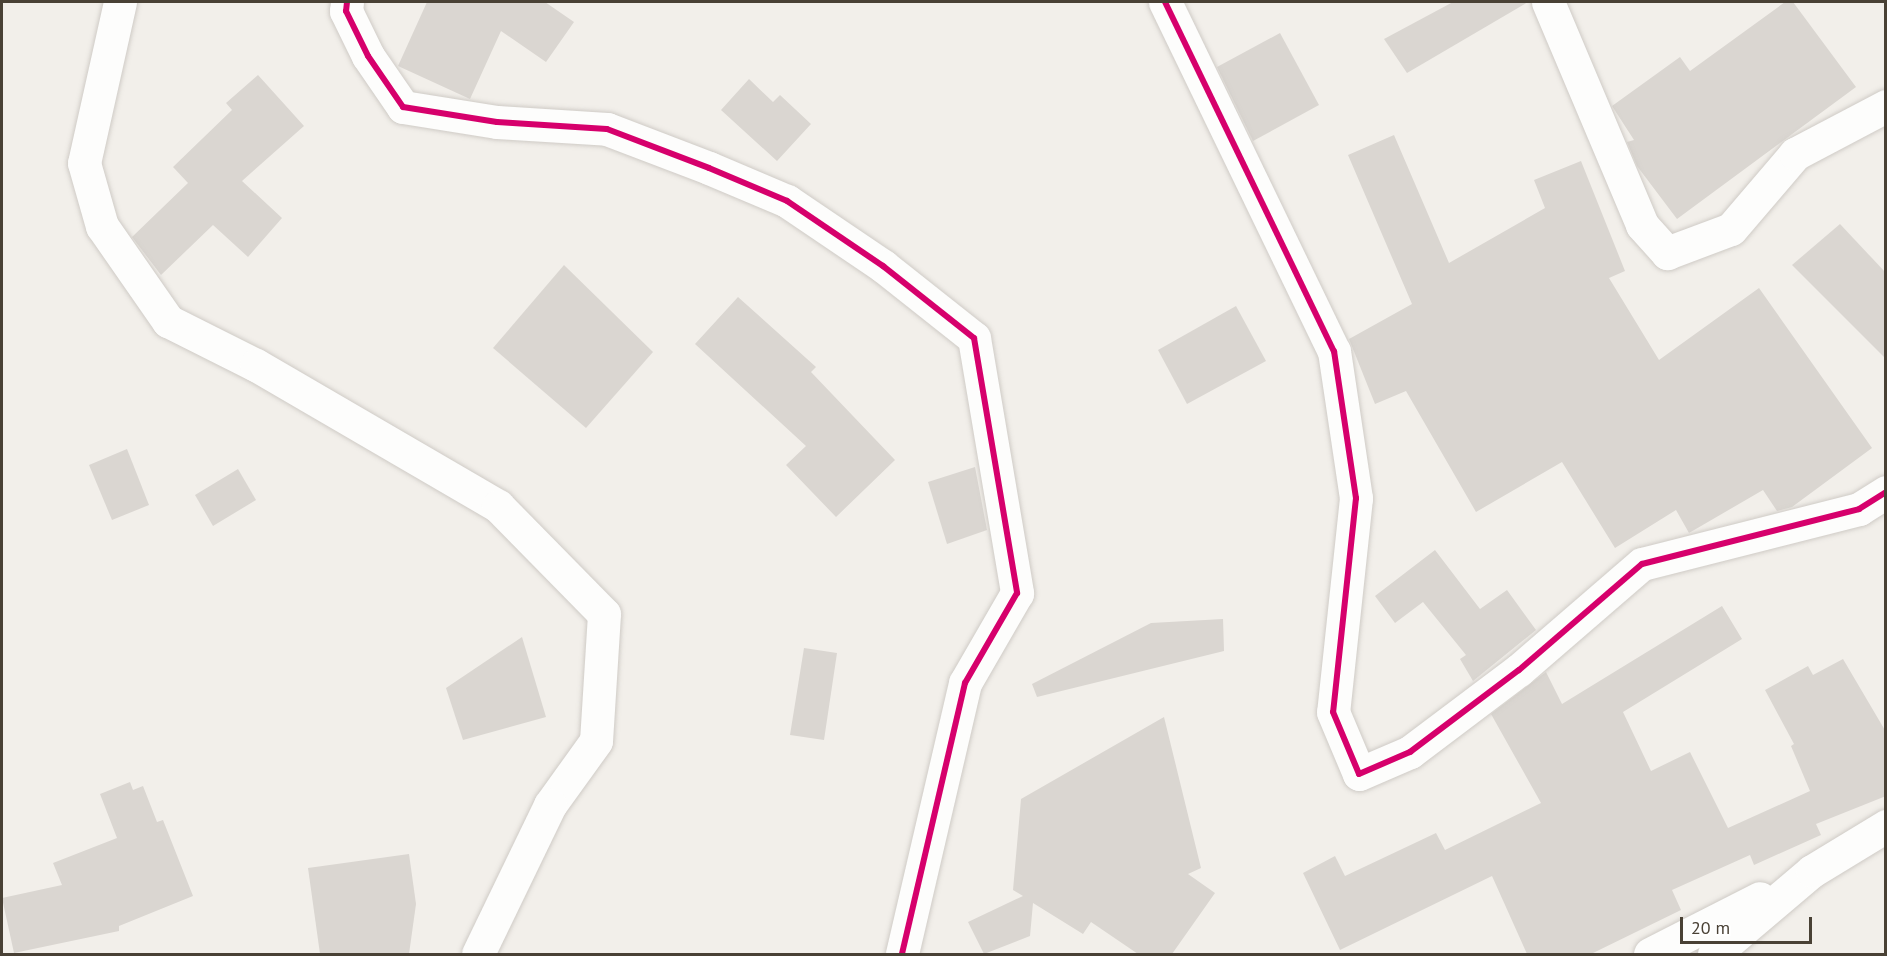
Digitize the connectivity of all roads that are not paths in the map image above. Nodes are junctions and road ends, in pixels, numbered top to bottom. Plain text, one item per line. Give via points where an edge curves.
1 (120, 2) edge
2 (347, 2) edge
3 (1165, 2) edge
4 (1548, 2) edge
5 (1886, 106) edge
6 (1886, 492) edge
7 (1886, 826) edge
8 (1812, 871) junction
9 (478, 954) edge
10 (902, 954) edge
11 (1650, 954) edge
12 (1713, 954) edge

1 - 9 street via 84,163 102,226 168,321 256,365 498,506 604,614 596,741 550,805
2 - 10 street via 346,11 368,56 403,107 497,122 607,129 709,168 787,201 883,266 974,338 1017,593 965,683
3 - 6 street via 1334,351 1356,498 1333,712 1359,774 1410,752 1519,670 1642,564 1859,509
4 - 5 street via 1642,225 1667,253 1731,229 1795,154
7 - 8 street
8 - 11 street
8 - 12 street

